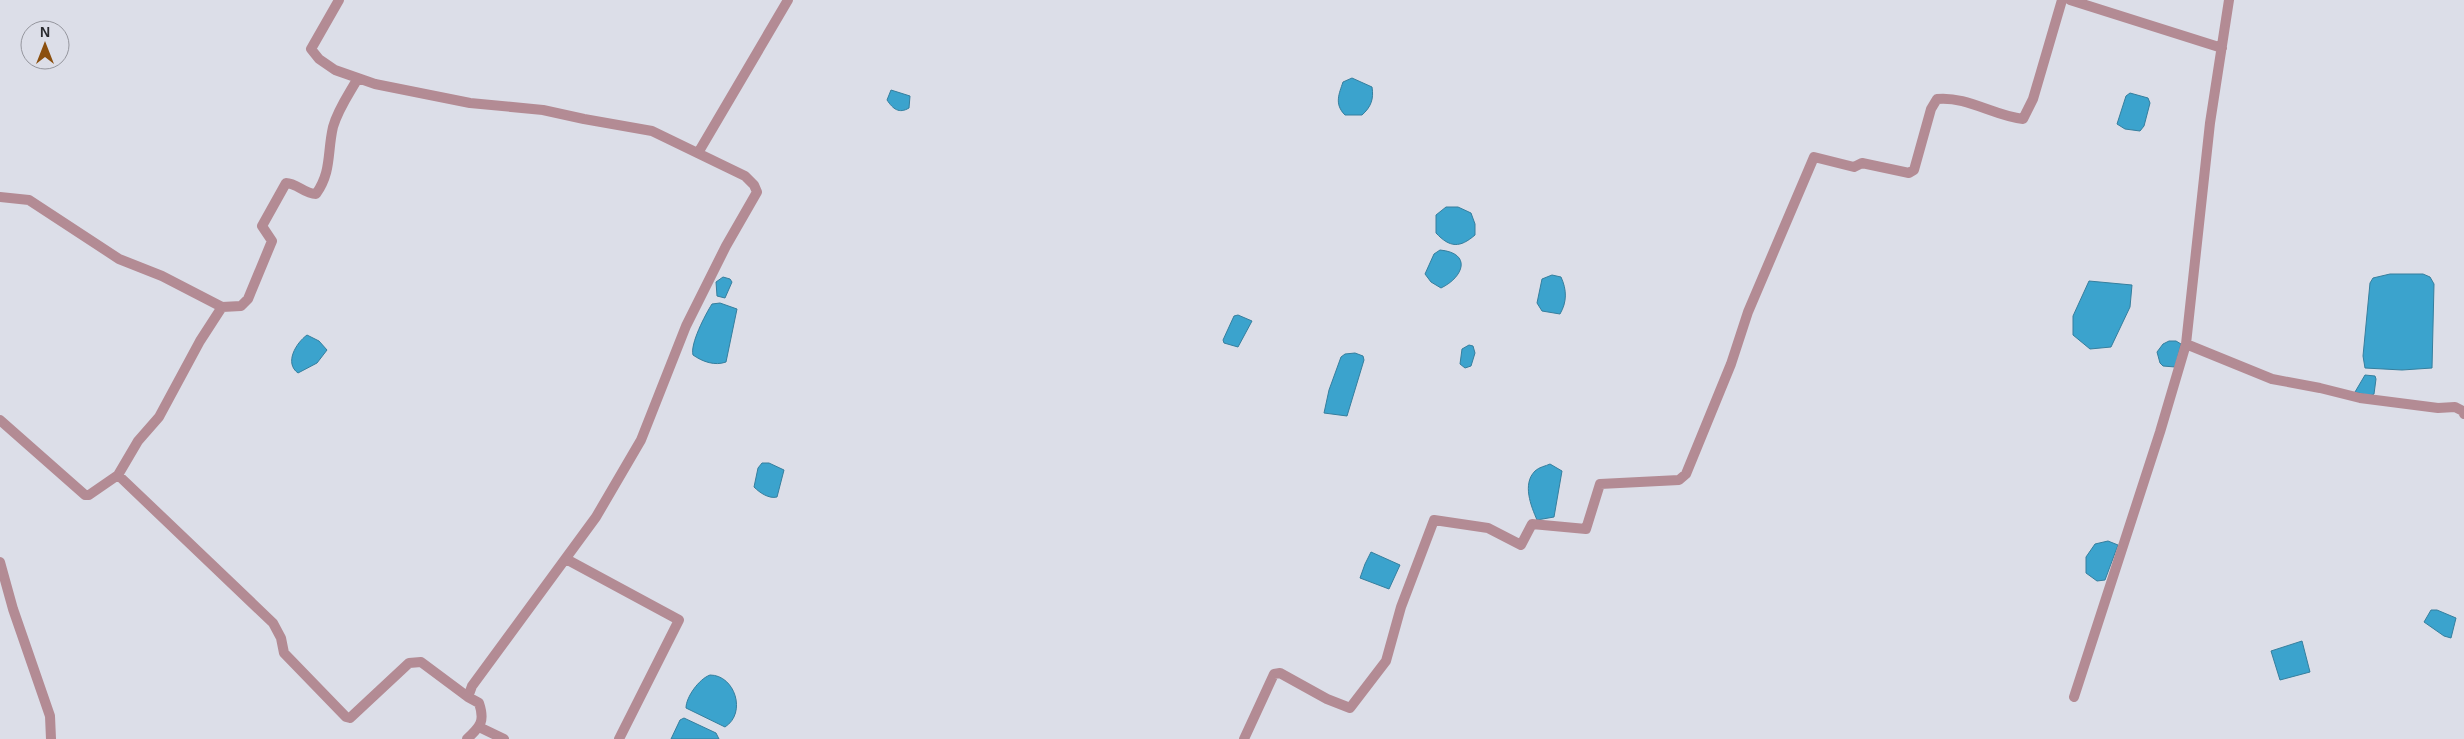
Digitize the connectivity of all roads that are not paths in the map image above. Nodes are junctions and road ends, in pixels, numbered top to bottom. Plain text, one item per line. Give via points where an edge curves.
1 (339, 0) edge
2 (788, 0) edge
3 (2062, 0) edge
4 (2070, 0) edge
5 (2229, 0) edge
6 (2222, 48) junction
7 (358, 78) junction
8 (698, 153) junction
9 (0, 197) edge
10 (222, 307) junction
11 (2186, 344) junction
12 (2464, 414) edge
13 (0, 420) edge
14 (118, 475) junction
15 (566, 559) junction
16 (0, 562) edge
17 (2074, 696) dead end
18 (468, 697) junction
19 (479, 728) junction
20 (51, 739) edge
21 (467, 739) edge
22 (504, 739) edge
23 (618, 739) edge
24 (1244, 739) edge

1 - 7 street via 311,49 318,59 335,70
2 - 8 street
3 - 24 street via 2033,99 2023,119 1970,103 1937,99 1931,109 1914,170 1909,173 1862,163 1854,167 1814,157 1748,312 1731,364 1686,474 1679,480 1600,484 1586,529 1532,524 1521,545 1488,528 1434,520 1400,607 1386,662 1350,708 1280,673 1274,674
4 - 6 street
5 - 6 street
6 - 11 street via 2210,123
7 - 8 street via 470,103 543,110 652,131
7 - 10 street via 333,127 326,180 316,194 286,183 262,226 272,241 248,299 241,306
8 - 15 street via 745,176 757,192 686,326 641,440 596,517
9 - 10 street via 29,200 119,259 162,276
10 - 14 street via 159,417 138,441
11 - 12 street via 2272,380 2360,398 2438,408 2455,407
11 - 17 street
13 - 14 street via 85,495
14 - 18 street via 273,623 284,653 346,717 350,718 409,663 421,662
15 - 18 street via 472,686
15 - 23 street via 679,620
16 - 20 street via 50,716
18 - 19 street via 479,703 483,714
19 - 21 street
19 - 22 street

